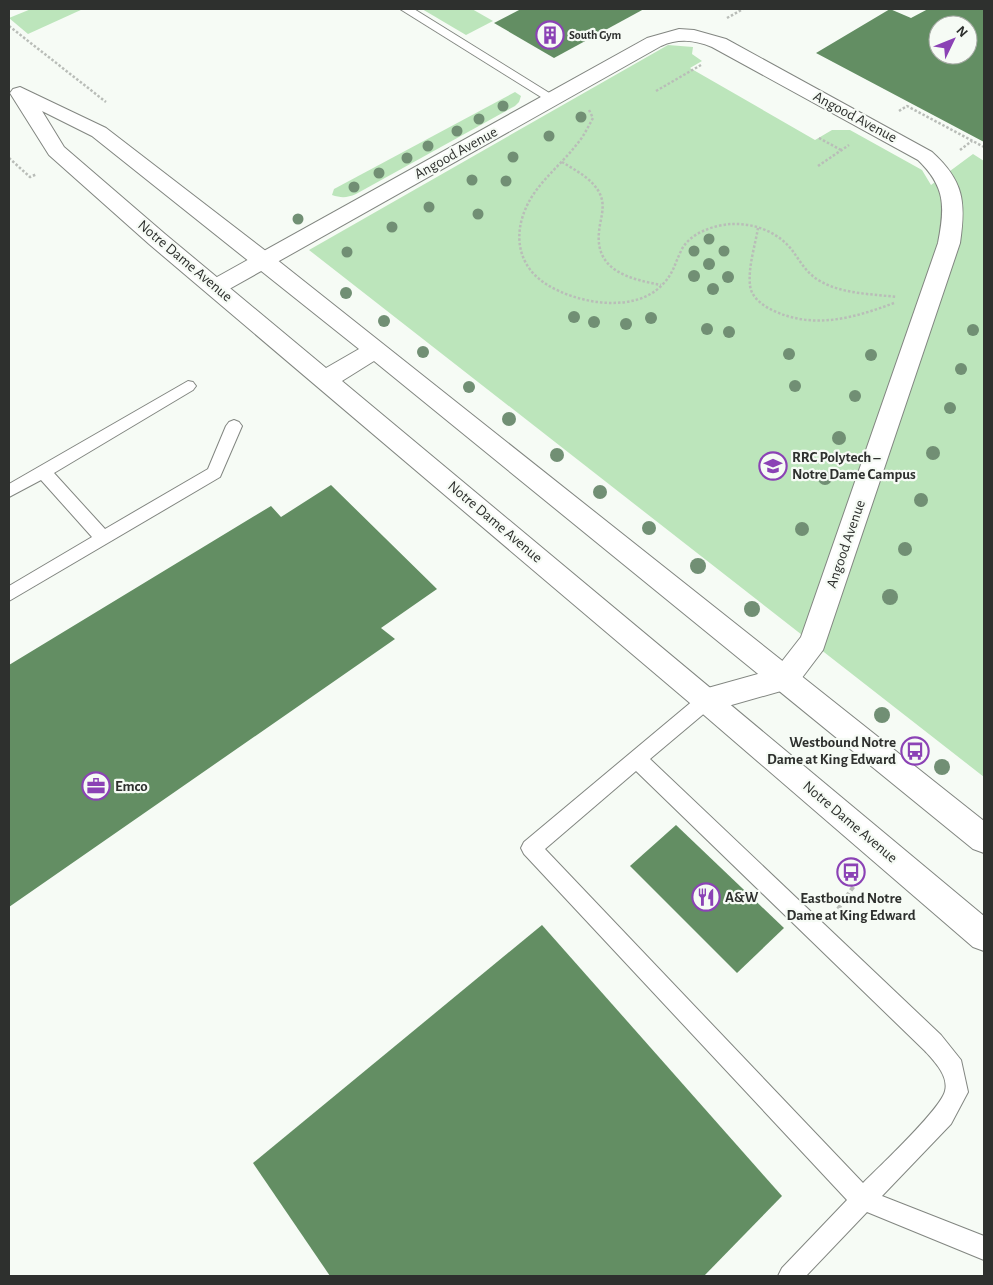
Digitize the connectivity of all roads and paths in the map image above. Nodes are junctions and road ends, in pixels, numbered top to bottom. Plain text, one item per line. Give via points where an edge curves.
1 (406, 9) edge
2 (702, 64) dead end
3 (656, 91) dead end
4 (13, 93) edge
5 (561, 95) junction
6 (907, 106) dead end
7 (820, 138) dead end
8 (856, 141) dead end
9 (984, 147) edge
10 (841, 150) junction
11 (562, 162) junction
12 (818, 166) dead end
13 (758, 228) junction
14 (263, 260) junction
15 (216, 286) junction
16 (662, 286) junction
17 (906, 298) junction
18 (930, 301) junction
19 (375, 350) junction
20 (326, 379) junction
21 (188, 386) dead end
22 (234, 426) dead end
23 (43, 472) junction
24 (9, 491) edge
25 (103, 538) junction
26 (9, 594) edge
27 (785, 679) junction
28 (708, 700) junction
29 (637, 759) junction
30 (984, 839) edge
31 (862, 874) dead end
32 (821, 935) junction
33 (984, 936) edge
34 (862, 1199) junction
35 (984, 1248) edge
36 (790, 1276) edge

1 - 5 lane
2 - 3 path
4 - 14 street, Notre Dame Avenue via 99,132
4 - 15 street, Notre Dame Avenue via 56,151
5 - 11 path via 581,101 593,118
5 - 14 street, Angood Avenue
5 - 18 street, Angood Avenue via 665,36 696,36 719,43 910,147 938,168 946,179 954,204 949,243
6 - 9 path
7 - 10 path
8 - 10 path
10 - 12 path
11 - 16 path via 599,192 604,210 599,245 608,265 633,279
11 - 16 path via 534,194 521,217 517,233 519,250 532,272 555,289 596,301 638,301
13 - 16 path via 722,225 693,238 683,246 671,275
13 - 17 path via 783,240 804,268 821,282 855,291
13 - 17 path via 750,284 758,301 776,312 790,318 819,322 869,313
14 - 15 street, Angood Avenue
14 - 19 street, Notre Dame Avenue
15 - 20 street, Notre Dame Avenue
17 - 18 path
18 - 27 street, Angood Avenue via 813,642
19 - 20 street
19 - 27 street, Notre Dame Avenue
20 - 28 street, Notre Dame Avenue
21 - 23 lane
22 - 25 lane via 214,473
23 - 24 lane
23 - 25 lane
25 - 26 lane
27 - 28 street
27 - 30 street, Notre Dame Avenue
28 - 29 lane
28 - 33 street, Notre Dame Avenue
29 - 32 lane
29 - 34 lane via 531,848
31 - 32 path
32 - 34 lane via 933,1043 953,1068 957,1092 943,1116
34 - 35 lane
34 - 36 lane

